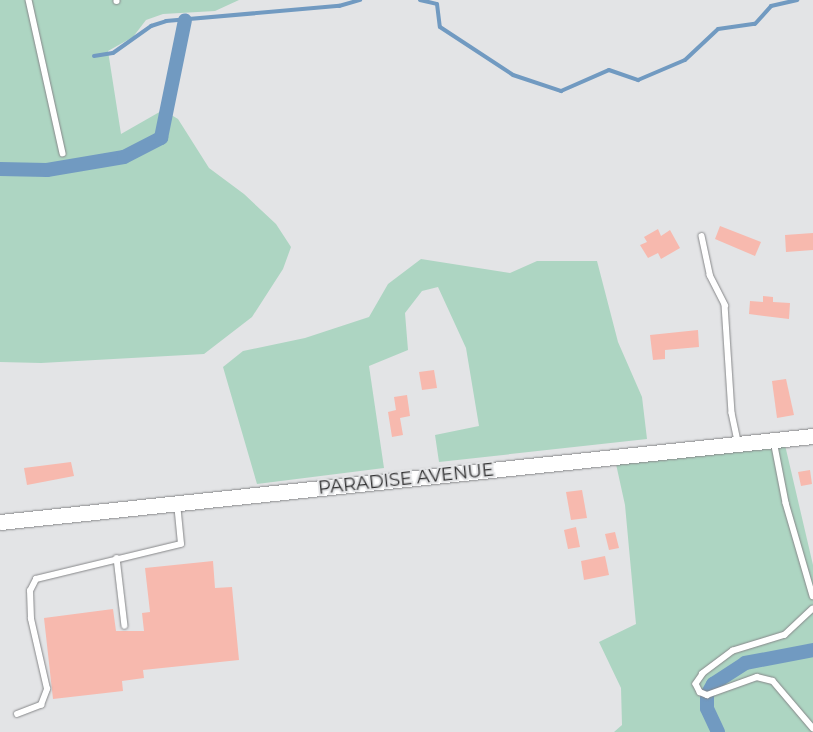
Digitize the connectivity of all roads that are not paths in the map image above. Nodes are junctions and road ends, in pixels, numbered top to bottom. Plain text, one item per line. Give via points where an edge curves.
1 (29, 0) edge
2 (63, 153) dead end
3 (702, 236) dead end
4 (813, 436) edge
5 (774, 441) junction
6 (738, 444) junction
7 (177, 503) junction
8 (0, 522) edge
9 (116, 558) junction
10 (813, 596) edge
11 (813, 609) edge
12 (125, 626) dead end
13 (17, 714) dead end
14 (813, 728) edge

1 - 2 lane
3 - 6 lane via 710,275 725,305 732,413
4 - 5 street, PARADISE AVENUE
5 - 6 street, PARADISE AVENUE
5 - 10 lane via 786,503
6 - 7 street, PARADISE AVENUE
7 - 8 street, PARADISE AVENUE
7 - 9 lane via 181,544
9 - 12 lane
9 - 13 lane via 36,578 30,591 31,619 47,689 41,705
11 - 14 lane via 784,635 733,651 703,674 696,684 700,692 707,695 757,677 773,681

